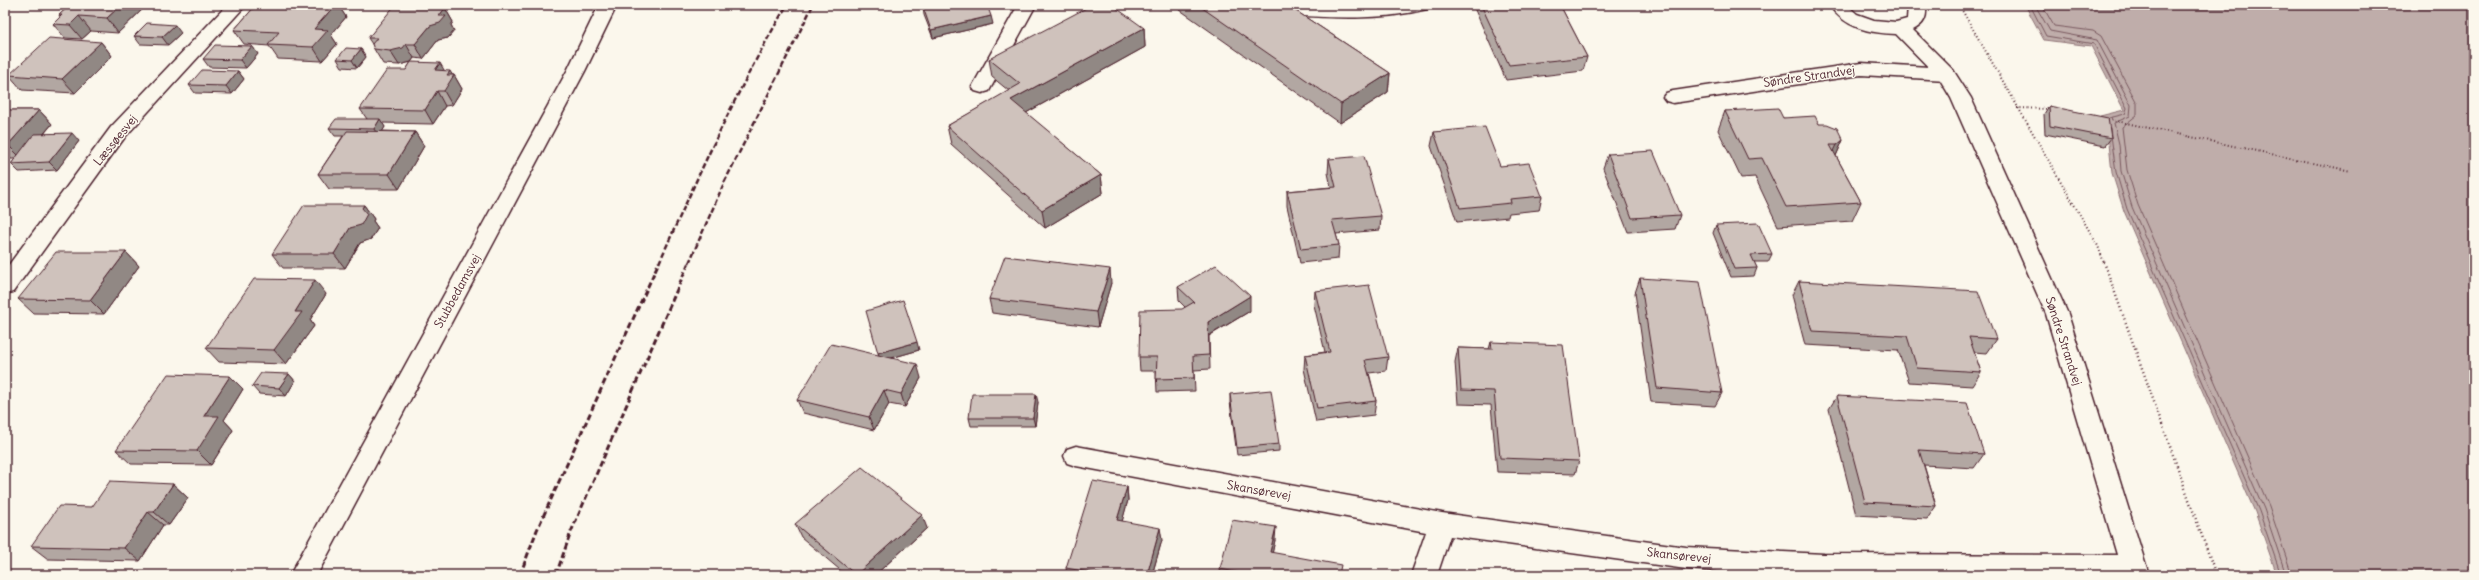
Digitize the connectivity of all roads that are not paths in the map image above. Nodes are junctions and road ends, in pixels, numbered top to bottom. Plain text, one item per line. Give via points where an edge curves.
1 (237, 5) edge
2 (608, 5) edge
3 (1027, 5) edge
4 (1265, 5) edge
5 (1421, 5) edge
6 (1838, 5) edge
7 (1917, 5) edge
8 (1901, 28) junction
9 (1946, 74) junction
10 (982, 87) dead end
11 (1673, 97) dead end
12 (5, 286) edge
13 (1076, 456) dead end
14 (1442, 524) junction
15 (2135, 571) edge
16 (303, 575) edge
17 (1424, 575) edge

1 - 12 street, Læssøesvej via 118,132
2 - 16 street, Stubbedamsvej via 576,71
3 - 10 street
4 - 5 street via 1269,8 1344,12 1402,9
6 - 8 street via 1854,20 1870,26
7 - 8 street via 1917,18
8 - 9 street, Søndre Strandvej
9 - 11 street, Søndre Strandvej via 1860,69
9 - 15 street, Søndre Strandvej via 1961,98 2057,314
13 - 14 street, Skansørevej
14 - 15 street, Skansørevej via 1686,558 1824,566
14 - 17 street

